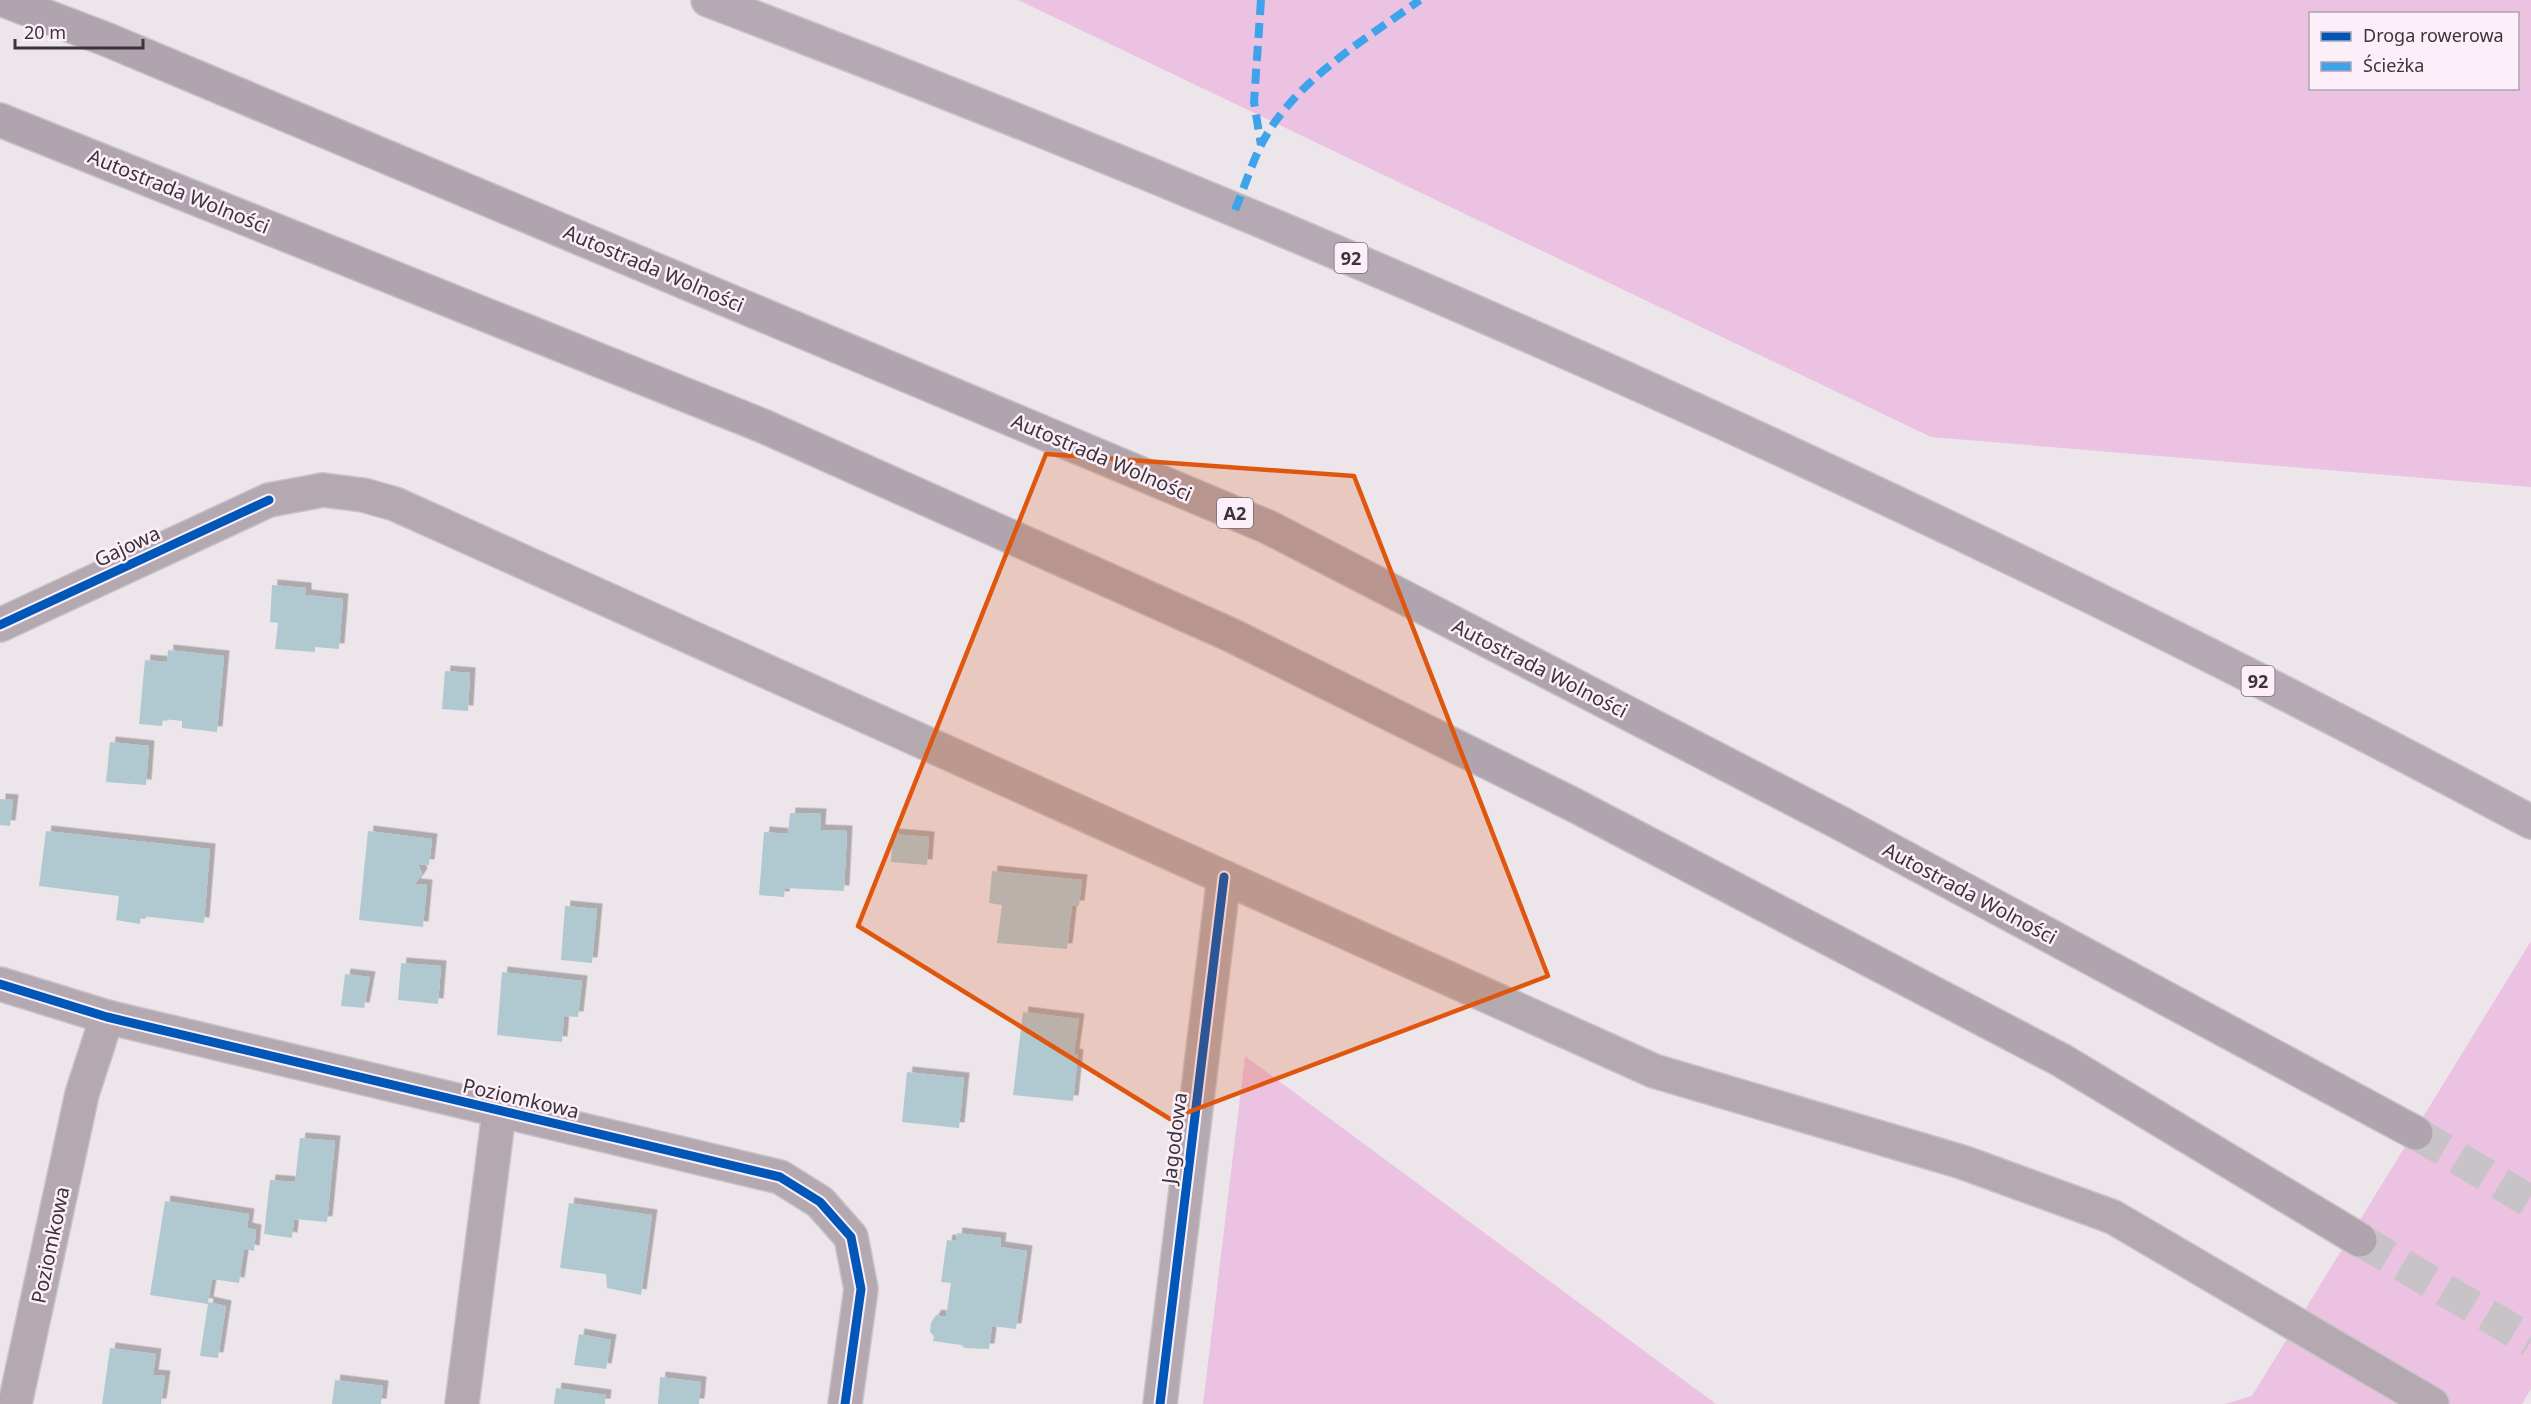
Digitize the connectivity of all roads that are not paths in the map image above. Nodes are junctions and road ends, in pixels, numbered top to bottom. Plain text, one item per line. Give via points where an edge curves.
1 (3, 0) edge
2 (708, 0) edge
3 (0, 120) edge
4 (0, 625) edge
5 (2531, 822) edge
6 (1224, 877) junction
7 (0, 984) edge
8 (107, 1017) junction
9 (499, 1112) junction
10 (2416, 1133) tunnel mouth
11 (2360, 1240) tunnel mouth
12 (15, 1404) edge
13 (462, 1404) edge
14 (845, 1404) edge
15 (1160, 1404) edge
16 (2432, 1404) edge

1 - 10 highway, Autostrada Wolności / A2 via 108,40 1268,527 1842,824
2 - 5 main road, 92 via 1084,147 1559,348 2142,622
3 - 11 highway, Autostrada Wolności via 763,426 1231,635 1574,806 2061,1060
4 - 6 street, Gajowa via 269,500 323,490 363,495 395,504
6 - 15 street, Jagodowa
6 - 16 street, Gajowa via 1654,1071 1962,1162 2114,1217
7 - 8 street, Poziomkowa
8 - 9 street, Poziomkowa
8 - 12 street, Poziomkowa via 82,1094
9 - 13 street, Poziomkowa
9 - 14 street, Poziomkowa via 780,1177 820,1202 851,1237 861,1289

